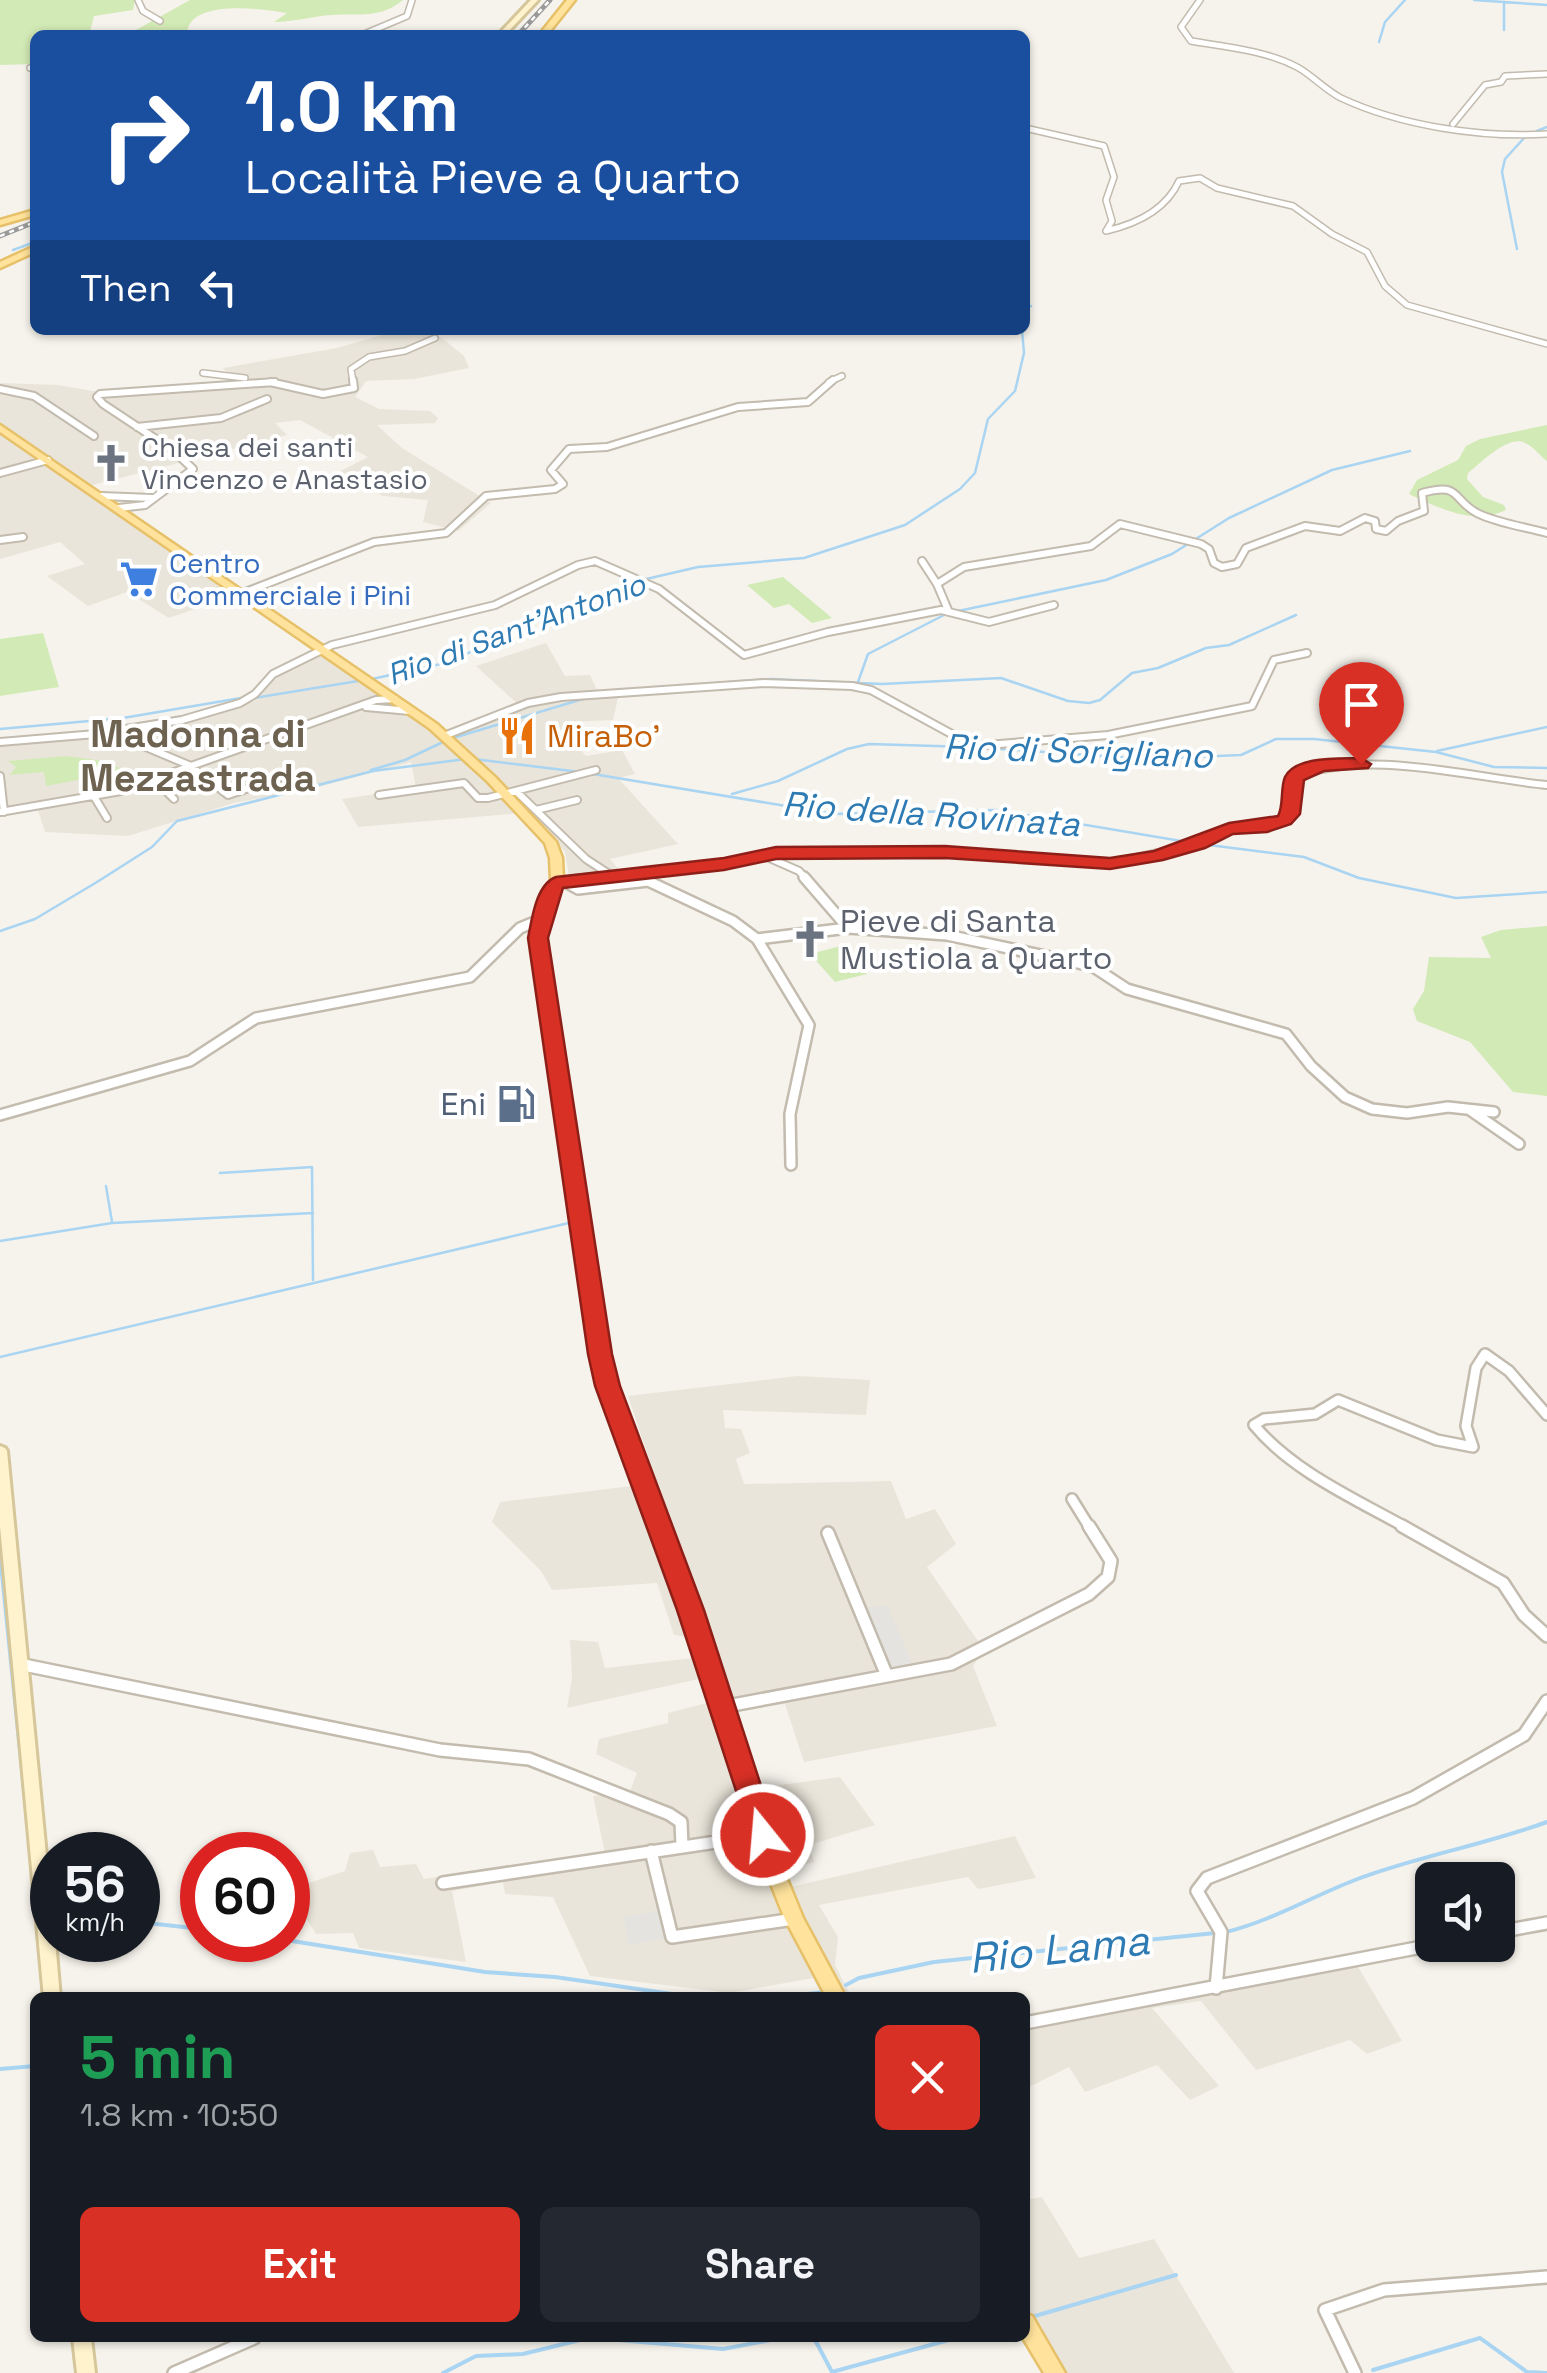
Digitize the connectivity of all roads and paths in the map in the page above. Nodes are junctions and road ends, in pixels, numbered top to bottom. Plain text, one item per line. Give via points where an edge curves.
1 (138, 0) edge
2 (412, 0) edge
3 (535, 0) edge
4 (571, 0) edge
5 (1200, 0) edge
6 (160, 21) dead end
7 (374, 30) edge
8 (506, 30) edge
9 (546, 30) edge
10 (1547, 74) edge
11 (1453, 124) junction
12 (1030, 129) edge
13 (1547, 134) edge
14 (30, 214) edge
15 (0, 223) edge
16 (30, 251) edge
17 (0, 265) edge
18 (435, 338) dead end
19 (1547, 344) edge
20 (203, 373) dead end
21 (842, 376) dead end
22 (275, 382) junction
23 (0, 389) edge
24 (267, 400) dead end
25 (137, 426) junction
26 (0, 428) edge
27 (94, 436) dead end
28 (48, 460) junction
29 (0, 473) edge
30 (101, 496) junction
31 (154, 498) junction
32 (130, 500) junction
33 (145, 505) junction
34 (119, 508) junction
35 (138, 521) junction
36 (1547, 534) edge
37 (23, 537) dead end
38 (0, 540) edge
39 (922, 560) dead end
40 (937, 584) junction
41 (243, 593) junction
42 (1054, 605) dead end
43 (948, 610) junction
44 (323, 650) junction
45 (1307, 653) dead end
46 (372, 682) junction
47 (398, 699) junction
48 (379, 703) junction
49 (358, 708) joint
50 (413, 711) junction
51 (124, 733) junction
52 (444, 736) junction
53 (0, 742) edge
54 (191, 766) junction
55 (596, 770) dead end
56 (0, 776) edge
57 (285, 776) dead end
58 (154, 779) junction
59 (1547, 784) edge
60 (510, 792) junction
61 (378, 796) dead end
62 (95, 798) junction
63 (174, 799) dead end
64 (578, 800) dead end
65 (536, 810) junction
66 (2, 812) edge
67 (108, 818) dead end
68 (762, 854) junction
69 (612, 876) junction
70 (562, 883) junction
71 (542, 918) junction
72 (848, 928) junction
73 (757, 939) junction
74 (1468, 1108) junction
75 (1494, 1112) dead end
76 (0, 1115) edge
77 (1519, 1144) dead end
78 (792, 1165) dead end
79 (1547, 1414) edge
80 (0, 1450) edge
81 (1072, 1499) dead end
82 (828, 1534) dead end
83 (1547, 1636) edge
84 (19, 1664) junction
85 (887, 1676) junction
86 (1547, 1701) edge
87 (722, 1707) junction
88 (763, 1835) junction
89 (682, 1846) junction
90 (651, 1851) junction
91 (443, 1884) dead end
92 (794, 1918) junction
93 (1547, 1923) edge
94 (1515, 1929) edge
95 (1415, 1948) edge
96 (1216, 1988) junction
97 (51, 1992) edge
98 (834, 1992) edge
99 (1030, 2023) edge
100 (1547, 2277) edge
101 (1030, 2330) edge
102 (82, 2342) edge
103 (245, 2342) edge
104 (86, 2373) edge
105 (174, 2373) edge
106 (1055, 2373) edge
107 (1355, 2373) edge

1 - 6 street via 143,12
2 - 7 street via 408,16
3 - 8 street
4 - 9 main road
5 - 11 street via 1182,27 1188,40 1260,53 1339,97 1382,112
10 - 11 street via 1505,76 1484,85
11 - 13 street via 1516,136
12 - 19 street via 1104,146 1114,177 1106,231 1164,204 1179,181 1200,178 1293,206 1367,252 1385,286 1406,305
14 - 15 main road
16 - 17 main road
18 - 22 street via 357,362 351,369 354,388 339,394
20 - 22 street
21 - 41 street via 808,402 738,406 671,431 569,449 551,470 563,484 558,488 486,496 446,533 374,542
22 - 25 street via 97,397
23 - 27 street via 34,396
24 - 25 street via 228,418
25 - 31 street via 193,469
26 - 28 main road
28 - 29 street
28 - 30 main road
30 - 32 street
30 - 34 main road
31 - 32 street
31 - 33 street
32 - 34 street
33 - 34 street
33 - 35 street
34 - 35 main road
35 - 41 main road
36 - 40 street via 1489,518 1441,488 1422,494 1424,511 1386,531 1368,518 1340,531 1305,526 1246,548 1236,564 1222,567 1201,544 1127,523 1091,546 964,568
37 - 38 street
39 - 40 street
40 - 43 street
41 - 44 main road
42 - 43 street via 987,623
43 - 44 street via 744,655 659,589 595,562 495,606
44 - 46 main road
44 - 51 street via 273,674 245,701
45 - 52 street via 1274,660 1252,706 1108,735 970,744 871,690 764,683 561,697
46 - 47 main road
46 - 48 street
47 - 48 street
47 - 50 main road
48 - 49 street
48 - 50 street
49 - 54 street
50 - 52 main road
51 - 53 street via 115,728 108,734
51 - 54 street
52 - 60 main road
54 - 57 street via 228,795
54 - 58 street
55 - 60 street
56 - 66 street
58 - 62 street
58 - 63 street
59 - 68 street via 1361,764 1322,766 1294,778 1284,820 1110,864 945,852
60 - 61 street via 478,798 464,784
60 - 65 street
60 - 70 main road via 550,842
62 - 66 street
62 - 67 street
64 - 65 street
65 - 69 street
68 - 69 street
68 - 72 street via 799,871
69 - 70 street
70 - 71 main road
70 - 73 street via 578,889 648,881
71 - 76 street via 520,928 470,977 256,1018 190,1062
71 - 87 main road via 538,938 559,1094 607,1386
72 - 73 street
72 - 74 street via 947,935 1092,966 1128,989 1286,1034 1344,1097 1372,1110
73 - 78 street via 809,1025 790,1114
74 - 75 street
74 - 77 street
79 - 83 street via 1501,1361 1485,1354 1476,1368 1466,1426 1472,1447 1443,1444 1338,1400 1314,1414 1264,1418 1254,1425 1269,1444 1328,1483 1503,1583
80 - 84 street
81 - 85 street via 1111,1561 1108,1578 952,1664
82 - 85 street
84 - 89 street via 440,1750 529,1759 669,1814 681,1822
84 - 97 street
85 - 87 street
86 - 96 street via 1524,1735 1413,1798 1207,1878 1197,1892 1220,1932
87 - 88 main road
88 - 89 street
88 - 92 main road
89 - 90 street
90 - 91 street
90 - 92 street via 672,1937
92 - 98 main road
93 - 94 street
95 - 96 street
96 - 99 street
100 - 107 street via 1384,2290 1324,2310
101 - 106 main road
102 - 104 street
103 - 105 street

